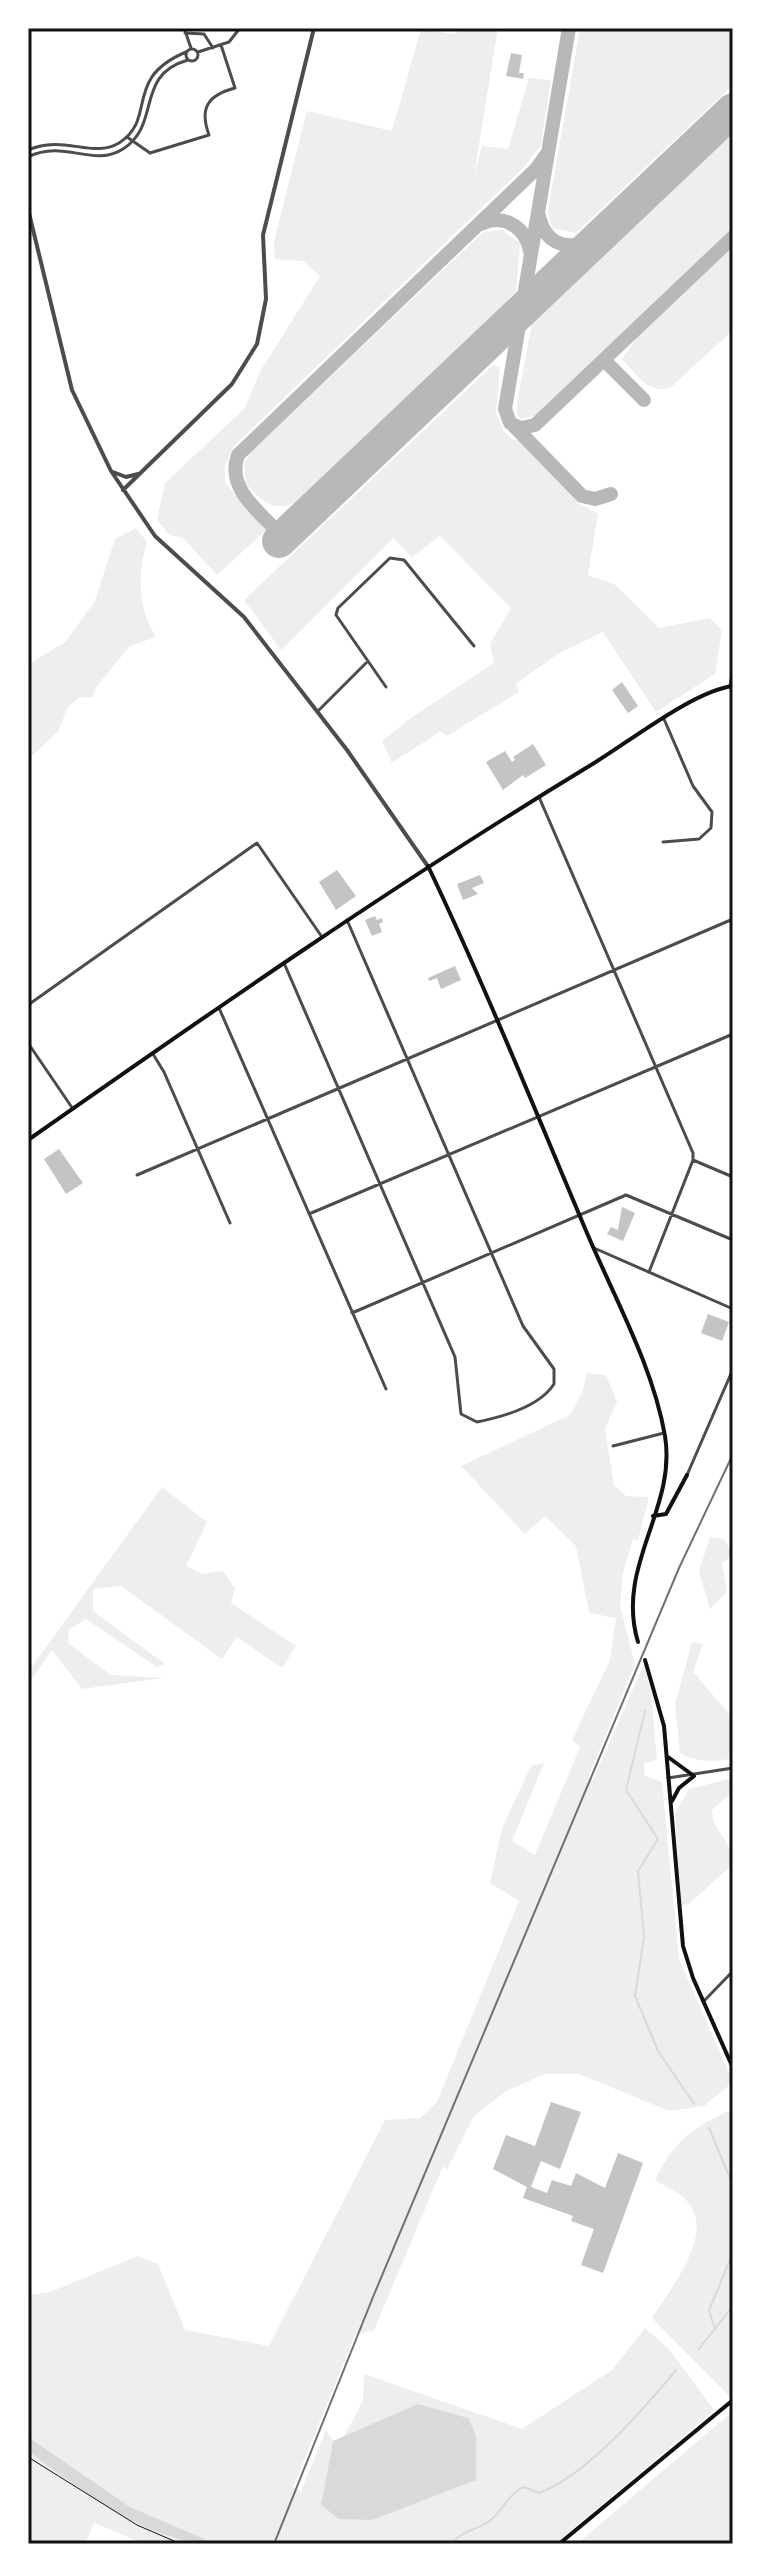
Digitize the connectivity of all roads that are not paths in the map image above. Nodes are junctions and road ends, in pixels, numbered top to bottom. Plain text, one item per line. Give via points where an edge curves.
1 (240, 28) edge
2 (314, 28) edge
3 (184, 30) edge
4 (221, 45) junction
5 (191, 48) junction
6 (213, 48) junction
7 (186, 52) junction
8 (198, 52) junction
9 (188, 60) junction
10 (127, 137) junction
11 (133, 141) junction
12 (28, 150) edge
13 (28, 157) edge
14 (28, 209) edge
15 (111, 472) junction
16 (141, 473) junction
17 (123, 490) junction
18 (474, 646) dead end
19 (367, 662) junction
20 (733, 667) edge
21 (732, 686) edge
22 (386, 687) dead end
23 (733, 693) edge
24 (318, 711) junction
25 (664, 719) junction
26 (539, 797) junction
27 (663, 842) dead end
28 (427, 865) junction
29 (733, 919) edge
30 (347, 920) junction
31 (322, 937) junction
32 (284, 963) junction
33 (614, 970) junction
34 (28, 1005) edge
35 (219, 1008) junction
36 (495, 1020) junction
37 (733, 1034) edge
38 (28, 1043) edge
39 (153, 1054) junction
40 (407, 1059) junction
41 (656, 1067) junction
42 (338, 1089) junction
43 (73, 1109) junction
44 (537, 1117) junction
45 (267, 1119) junction
46 (28, 1140) edge
47 (198, 1149) junction
48 (450, 1156) junction
49 (693, 1160) junction
50 (137, 1175) dead end
51 (733, 1177) edge
52 (379, 1185) junction
53 (309, 1214) junction
54 (672, 1214) junction
55 (579, 1215) junction
56 (230, 1223) dead end
57 (733, 1240) edge
58 (594, 1248) junction
59 (492, 1253) junction
60 (649, 1272) junction
61 (421, 1283) junction
62 (733, 1309) edge
63 (352, 1313) junction
64 (733, 1369) edge
65 (386, 1389) dead end
66 (664, 1433) junction
67 (613, 1446) dead end
68 (687, 1475) joint
69 (653, 1516) junction
70 (638, 1642) dead end
71 (645, 1660) dead end
72 (666, 1755) junction
73 (733, 1768) edge
74 (694, 1776) junction
75 (668, 1778) junction
76 (670, 1805) junction
77 (733, 1971) edge
78 (703, 2002) junction
79 (733, 2068) edge
80 (733, 2400) edge
81 (559, 2544) edge

1 - 4 street
2 - 16 street via 263,235 266,299 257,344 232,384
3 - 5 street
3 - 6 street via 204,34
4 - 6 street
4 - 11 street via 235,88 216,94 206,105 209,135 150,153
5 - 7 street
5 - 8 street
6 - 8 street
7 - 9 street
7 - 10 street via 154,71
8 - 9 street via 196,60
9 - 11 street via 172,65 157,80
10 - 11 street
10 - 12 street via 99,149 53,142
11 - 13 street via 101,156 54,149
14 - 15 street via 71,387
15 - 16 street via 126,477
15 - 17 street
16 - 17 street
17 - 24 street via 155,536 244,617
18 - 19 street via 398,557 388,560 338,608 338,622
19 - 22 street
19 - 24 street
20 - 21 street
21 - 23 street
21 - 25 main road
24 - 28 street
25 - 26 main road
25 - 27 street via 713,818 699,839
26 - 28 main road
26 - 33 street
28 - 30 main road
28 - 36 main road
29 - 33 street
30 - 31 main road
30 - 40 street
31 - 32 main road
31 - 34 street via 257,843
32 - 35 main road
32 - 42 street
33 - 36 street
33 - 41 street
35 - 39 main road
35 - 45 street
36 - 40 street
36 - 44 main road
37 - 41 street
38 - 43 street
39 - 43 main road
39 - 47 street
40 - 42 street
40 - 48 street
41 - 44 street
41 - 49 street
42 - 45 street
42 - 52 street
43 - 46 main road
44 - 48 street
44 - 55 main road
45 - 47 street
45 - 53 street
47 - 50 street
47 - 56 street
48 - 52 street
48 - 59 street
49 - 51 street
49 - 54 street
52 - 53 street
52 - 61 street
53 - 63 street
54 - 55 street via 626,1195
54 - 57 street
54 - 60 street
55 - 58 main road
55 - 59 street
58 - 60 street
58 - 66 main road
59 - 61 street
59 - 61 street via 526,1330 554,1369 552,1389 531,1403 486,1420 464,1417 458,1405 458,1367
60 - 62 street
61 - 63 street
63 - 65 street
64 - 68 street
66 - 67 street
66 - 69 main road via 666,1467
68 - 69 main road via 666,1514
69 - 70 main road via 632,1587
71 - 72 main road via 661,1709
72 - 74 main road
72 - 75 main road
73 - 74 street
74 - 75 street
74 - 76 main road
75 - 76 main road
76 - 78 main road via 680,1929
77 - 78 street
78 - 79 main road
80 - 81 main road

